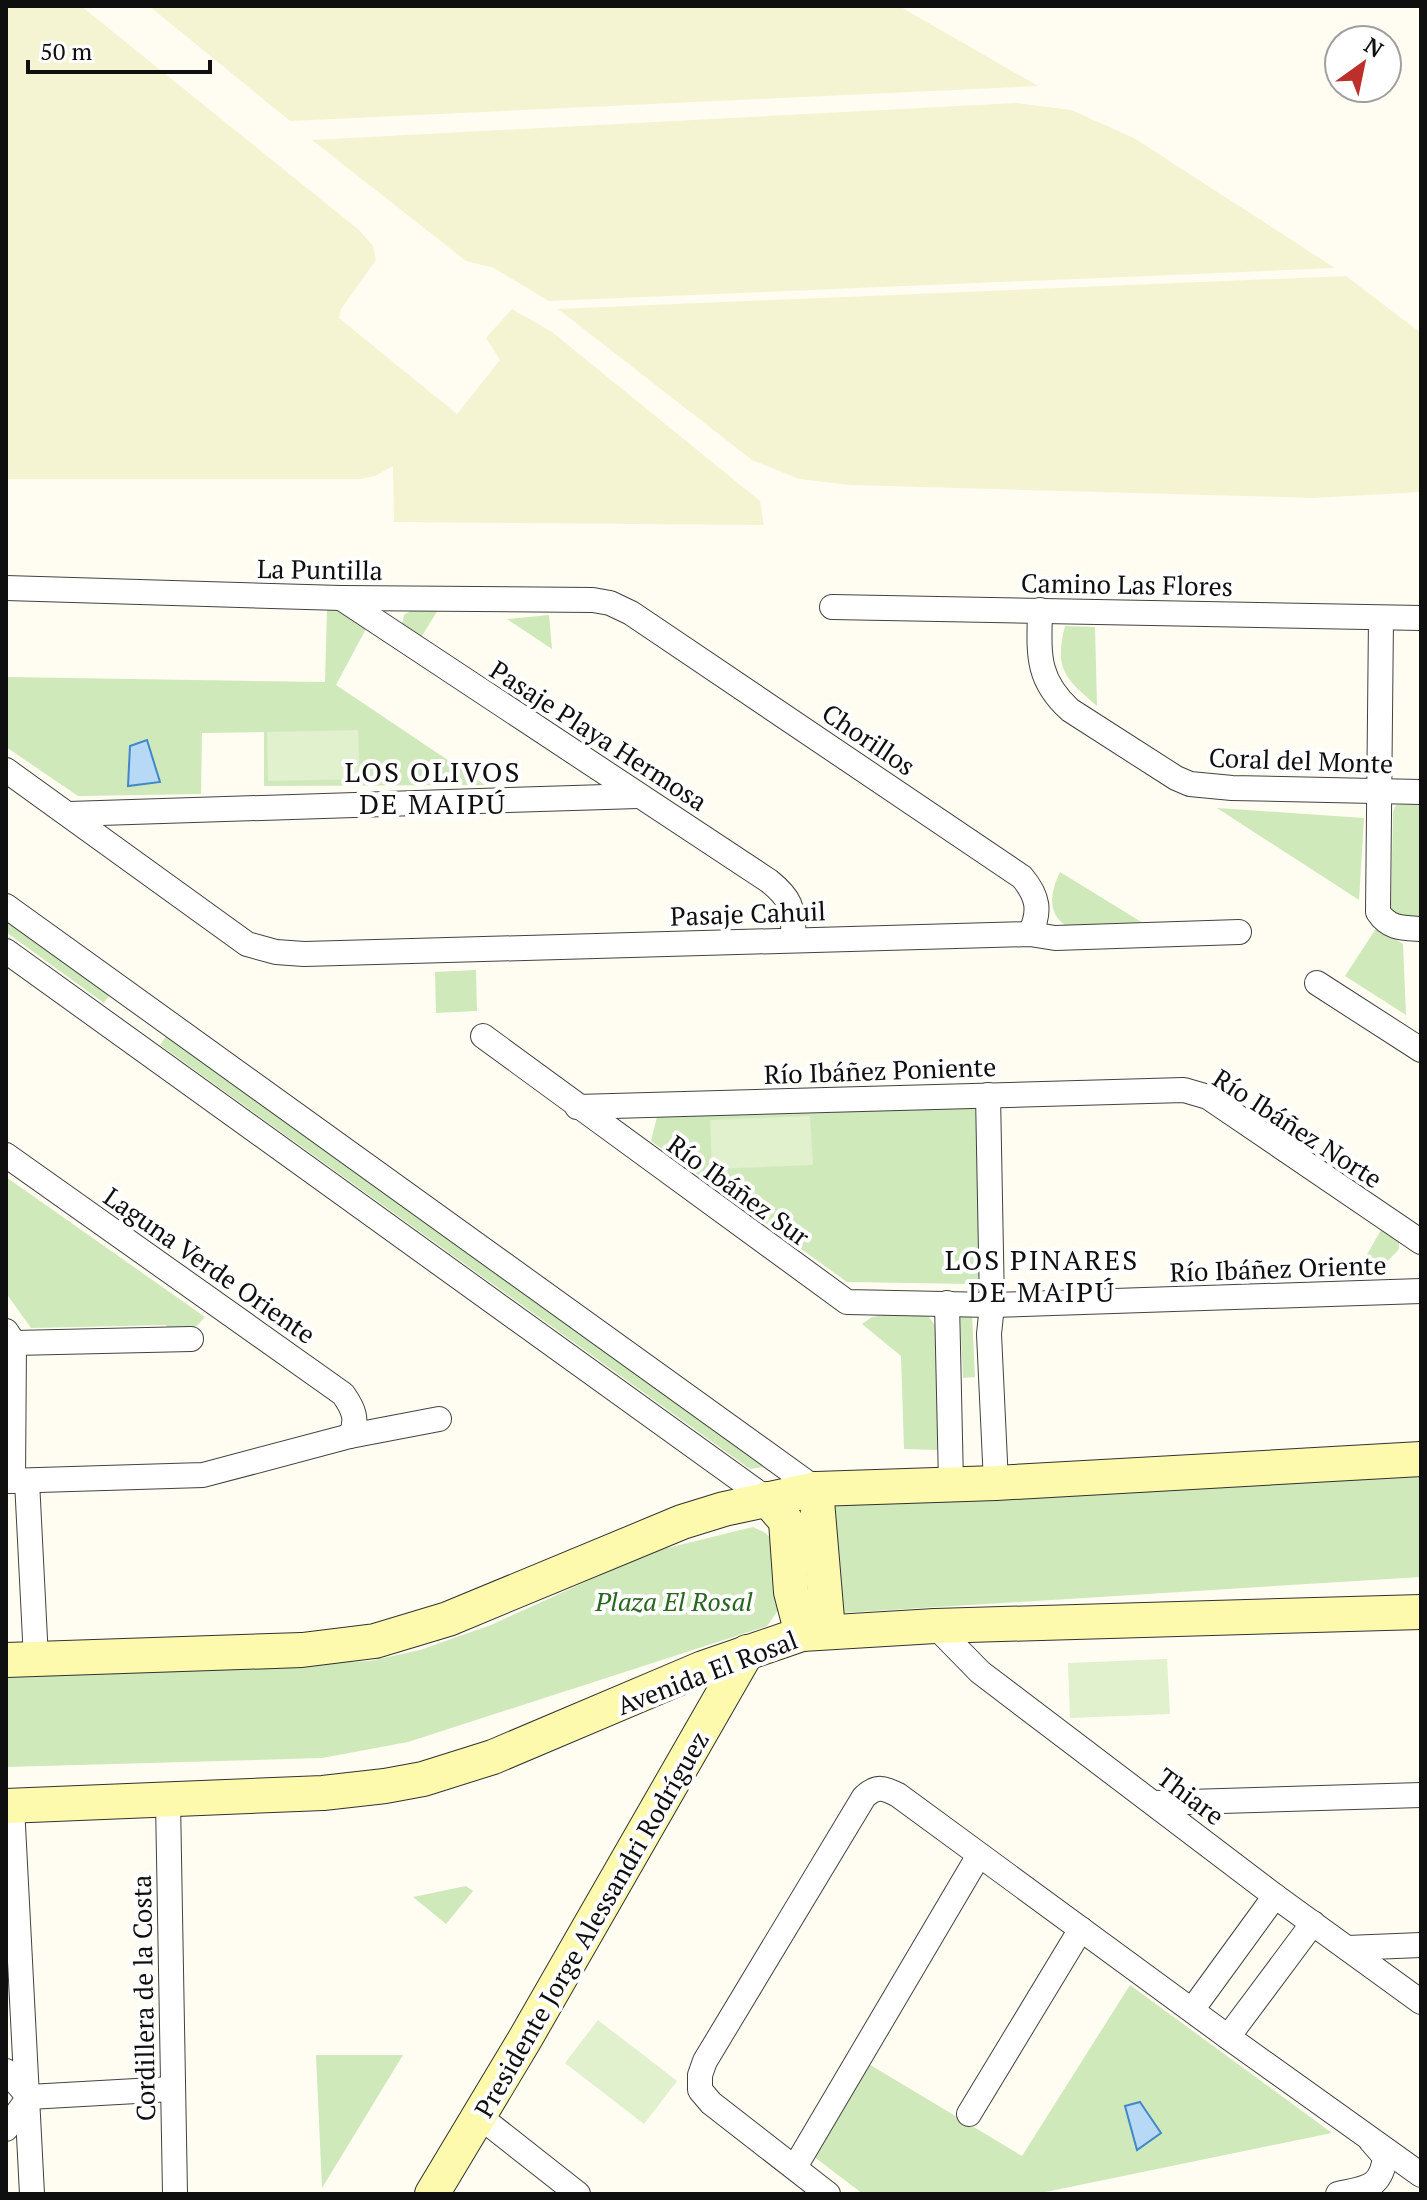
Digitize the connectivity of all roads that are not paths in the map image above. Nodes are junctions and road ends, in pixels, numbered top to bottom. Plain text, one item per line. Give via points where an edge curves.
1 (6, 588) edge
2 (341, 598) junction
3 (832, 607) dead end
4 (1040, 610) junction
5 (631, 613) joint
6 (1381, 618) junction
7 (1421, 618) edge
8 (6, 770) edge
9 (1380, 792) junction
10 (1421, 792) edge
11 (638, 796) junction
12 (69, 814) junction
13 (6, 906) edge
14 (1421, 929) edge
15 (1239, 932) dead end
16 (1030, 934) junction
17 (794, 940) junction
18 (6, 951) edge
19 (1317, 983) dead end
20 (145, 1008) junction
21 (124, 1036) junction
22 (483, 1036) dead end
23 (1421, 1050) edge
24 (1184, 1090) joint
25 (988, 1095) junction
26 (577, 1107) junction
27 (6, 1155) edge
28 (1421, 1242) edge
29 (1421, 1291) edge
30 (947, 1303) junction
31 (992, 1305) junction
32 (10, 1337) edge
33 (191, 1339) dead end
34 (439, 1419) dead end
35 (350, 1436) junction
36 (1421, 1459) edge
37 (15, 1481) edge
38 (951, 1483) junction
39 (996, 1483) junction
40 (816, 1489) junction
41 (767, 1499) junction
42 (1421, 1612) edge
43 (935, 1626) junction
44 (815, 1632) junction
45 (747, 1652) junction
46 (21, 1659) edge
47 (1421, 1795) edge
48 (168, 1801) junction
49 (1155, 1803) junction
50 (9, 1806) edge
51 (979, 1855) junction
52 (1275, 1896) junction
53 (1313, 1923) junction
54 (1081, 1929) junction
55 (1421, 1945) edge
56 (1347, 1948) junction
57 (1421, 2002) edge
58 (1192, 2010) junction
59 (1228, 2037) junction
60 (6, 2071) edge
61 (172, 2089) junction
62 (29, 2097) junction
63 (969, 2114) dead end
64 (479, 2116) junction
65 (6, 2129) edge
66 (1370, 2139) junction
67 (795, 2167) junction
68 (1421, 2175) edge
69 (32, 2194) edge
70 (175, 2194) edge
71 (432, 2194) edge
72 (578, 2194) edge
73 (828, 2194) edge
74 (1338, 2194) edge

1 - 2 street, La Puntilla
2 - 5 street, La Puntilla via 593,600
2 - 11 street, Pasaje Playa Hermosa
3 - 4 street, Camino Las Flores
4 - 6 street, Camino Las Flores
4 - 9 street, Coral del Monte via 1041,669 1056,697 1176,778 1200,786
5 - 16 street, Chorillos via 1022,877 1038,907
6 - 7 street, Camino Las Flores
6 - 9 street
8 - 12 street
9 - 10 street, Coral del Monte
9 - 14 street via 1378,912 1396,928
11 - 12 street
11 - 17 street, Pasaje Playa Hermosa via 785,894 792,904
12 - 17 street, Pasaje Cahuil via 259,949 304,954
13 - 20 street
15 - 16 street, Pasaje Cahuil via 1055,938
16 - 17 street, Pasaje Cahuil
18 - 21 street
19 - 23 street
20 - 21 street
20 - 40 street
21 - 41 street
22 - 26 street, Río Ibáñez Sur
24 - 25 street, Río Ibáñez Poniente
24 - 28 street, Río Ibáñez Norte via 1208,1097
25 - 26 street, Río Ibáñez Poniente
25 - 31 street
26 - 30 street, Río Ibáñez Sur via 847,1302
27 - 35 street, Laguna Verde Oriente via 343,1394 355,1419
29 - 31 street, Río Ibáñez Oriente
30 - 31 street, Río Ibáñez Sur
30 - 38 street
31 - 39 street
32 - 33 street
32 - 37 street
34 - 35 street
35 - 37 street via 203,1475
36 - 39 street
37 - 46 street
38 - 39 street
38 - 40 street
40 - 41 street
40 - 44 street
41 - 44 street via 786,1521 791,1592
41 - 46 street via 669,1527 448,1619 375,1641 302,1650
42 - 43 street, Avenida El Rosal
43 - 44 street, Avenida El Rosal
43 - 49 street, Thiare via 980,1672
44 - 45 street, Avenida El Rosal
45 - 48 street, Avenida El Rosal via 493,1757 423,1779 354,1791
45 - 64 street, Presidente Jorge Alessandri Rodríguez
47 - 49 street
48 - 50 street, Avenida El Rosal
48 - 61 street, Cordillera de la Costa
49 - 52 street, Thiare
50 - 62 street
51 - 54 street
51 - 67 street
51 - 67 street via 898,1795 883,1787 872,1789 705,2061 700,2090 711,2103
52 - 53 street, Thiare
52 - 58 street
53 - 56 street, Thiare
53 - 59 street
54 - 58 street
54 - 63 street
55 - 56 street
56 - 57 street, Thiare
58 - 59 street
59 - 66 street
60 - 62 street
61 - 62 street
61 - 70 street, Cordillera de la Costa
62 - 65 street
62 - 69 street
64 - 71 street, Presidente Jorge Alessandri Rodríguez
64 - 72 street
66 - 68 street
66 - 74 street via 1385,2157 1383,2173 1374,2185
67 - 73 street

